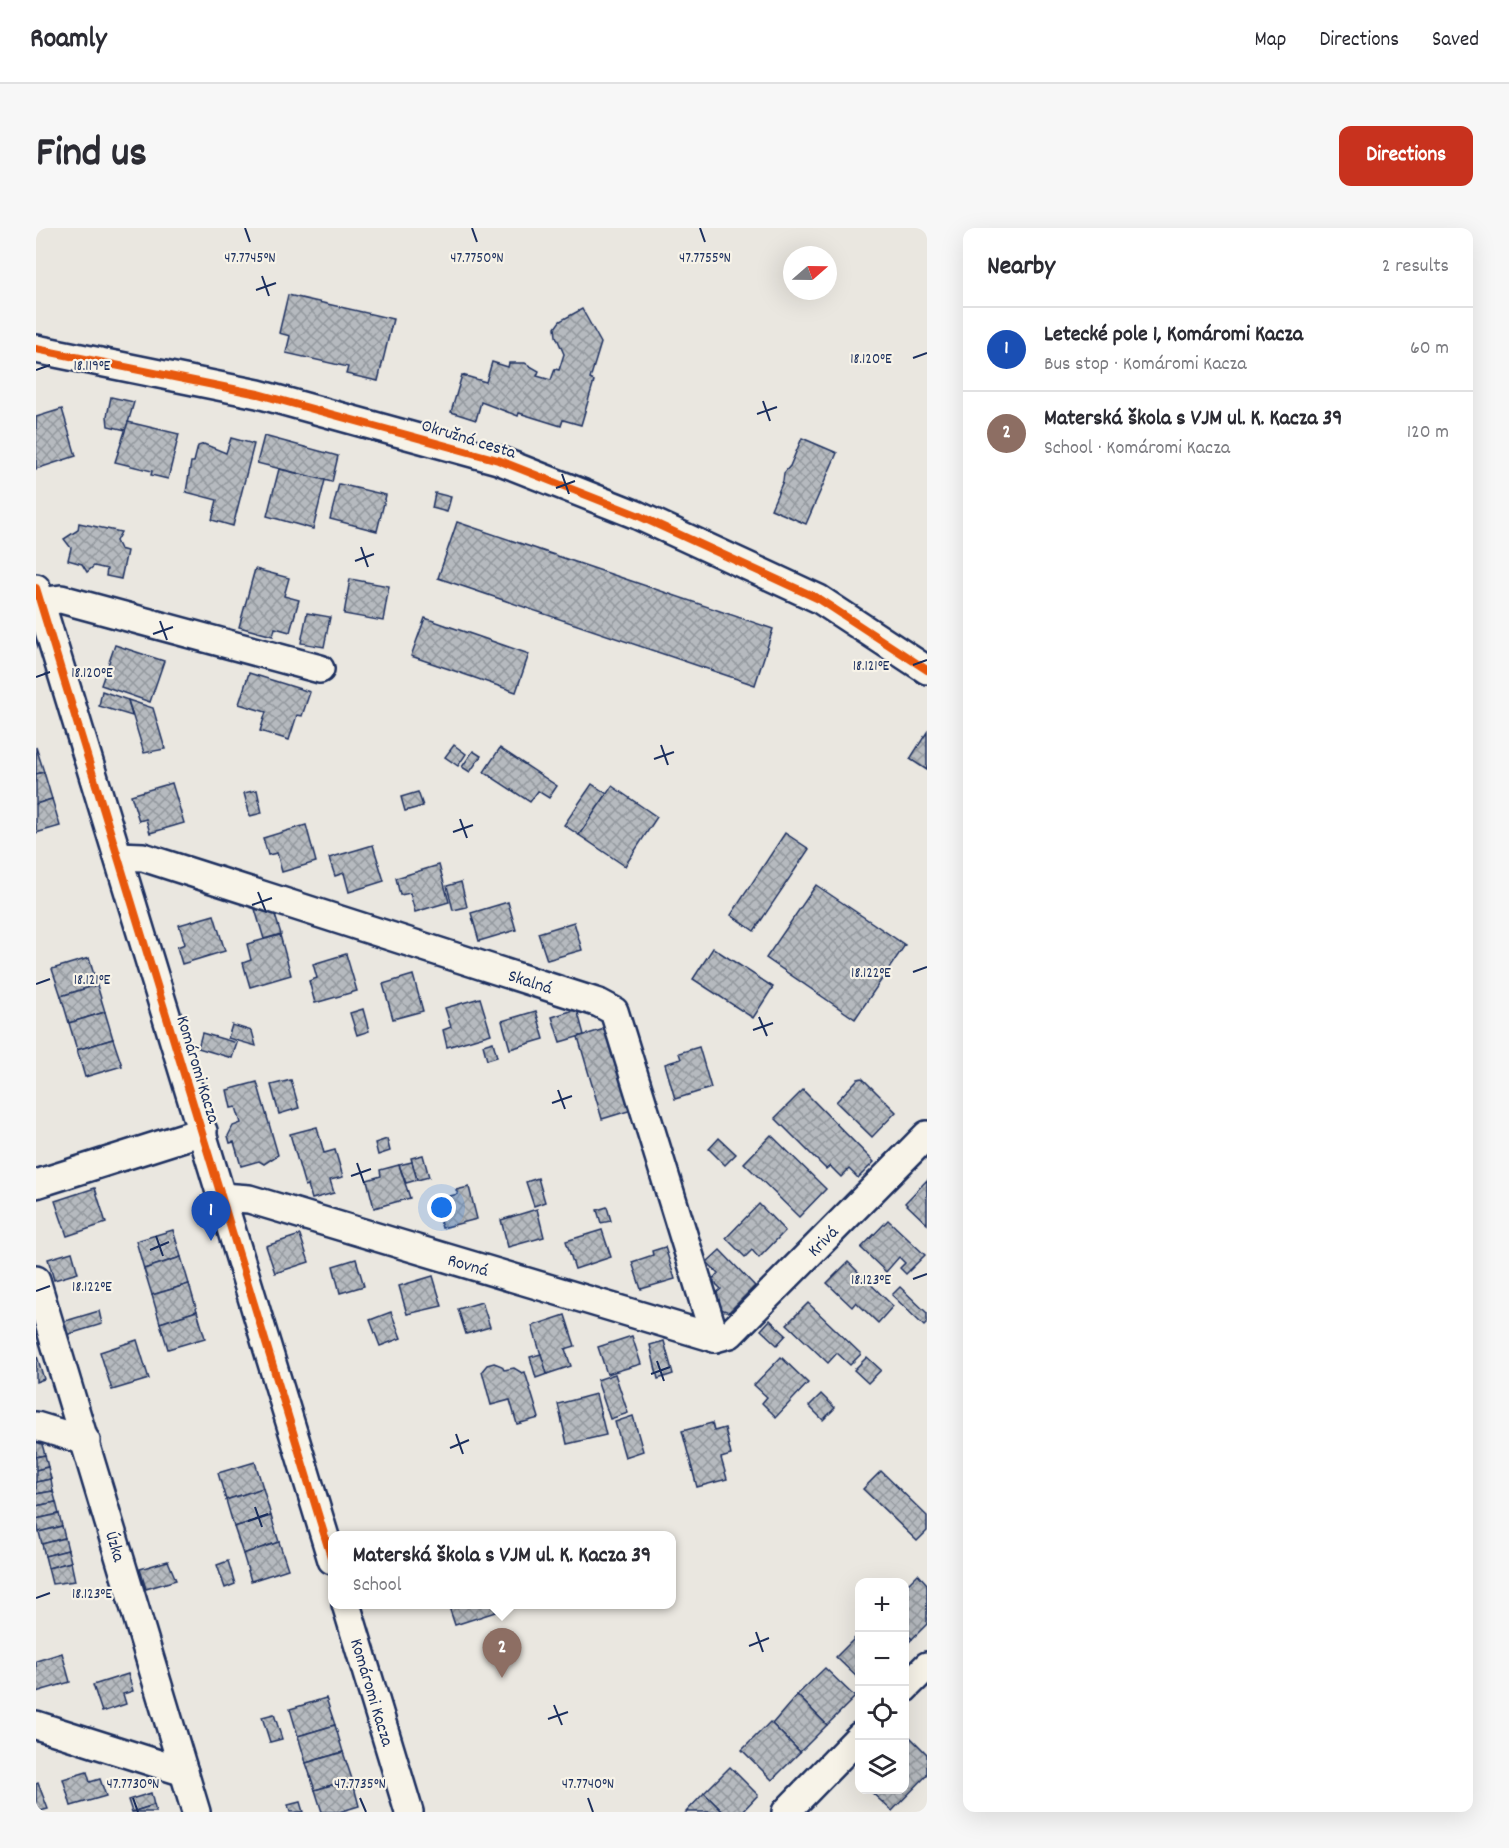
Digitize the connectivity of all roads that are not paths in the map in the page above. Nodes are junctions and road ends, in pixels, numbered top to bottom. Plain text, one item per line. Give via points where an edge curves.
1 (36, 349) edge
2 (38, 595) edge
3 (320, 669) dead end
4 (927, 670) edge
5 (118, 856) junction
6 (203, 1131) junction
7 (927, 1135) edge
8 (36, 1184) edge
9 (222, 1197) junction
10 (36, 1280) edge
11 (715, 1338) junction
12 (36, 1426) edge
13 (86, 1442) junction
14 (328, 1544) edge
15 (347, 1609) edge
16 (927, 1666) edge
17 (907, 1686) edge
18 (36, 1725) edge
19 (856, 1740) edge
20 (184, 1772) junction
21 (196, 1812) edge
22 (409, 1812) edge
23 (786, 1812) edge

1 - 4 street, Okružná cesta via 258,394 498,460 637,515 819,599
2 - 3 street, Komáromi Kacza
2 - 5 street, Komáromi Kacza
5 - 6 street, Komáromi Kacza
5 - 11 street, Skalná via 143,857 614,1011
6 - 8 street
6 - 9 street, Komáromi Kacza
7 - 11 street, Krivá via 730,1334
9 - 11 street, Rovná via 249,1199
9 - 14 street, Komáromi Kacza
10 - 13 street, Úzka
12 - 13 street
13 - 20 street, Úzka
15 - 22 street, Komáromi Kacza
16 - 17 street
18 - 20 street
19 - 23 street
20 - 21 street, Úzka

